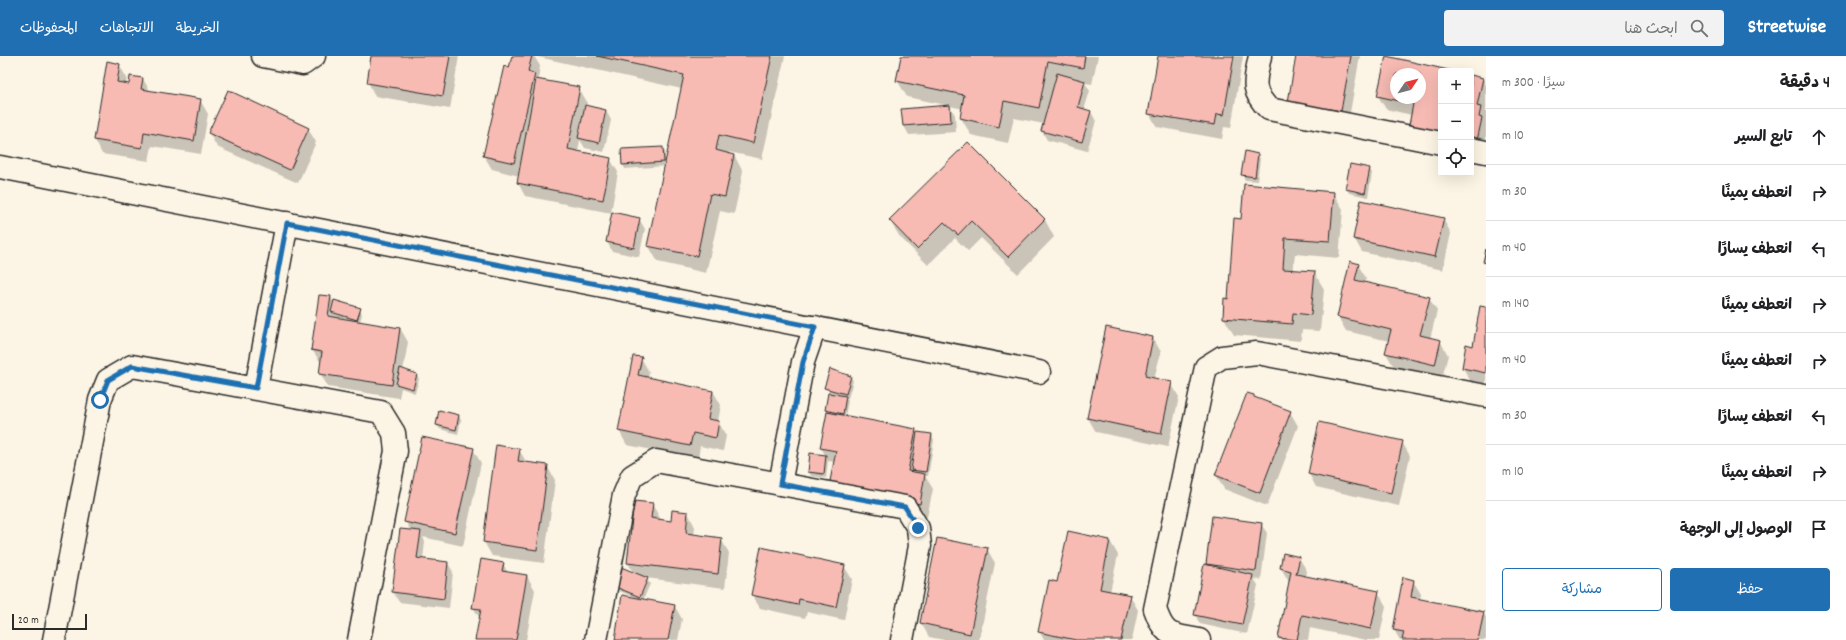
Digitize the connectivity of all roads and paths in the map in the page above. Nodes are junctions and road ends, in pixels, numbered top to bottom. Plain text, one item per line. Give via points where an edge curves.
1 (263, 56) edge
2 (314, 56) edge
3 (1260, 56) edge
4 (1438, 142) edge
5 (1474, 150) edge
6 (1486, 152) edge
7 (0, 167) edge
8 (287, 223) junction
9 (815, 327) junction
10 (1039, 372) dead end
11 (256, 388) junction
12 (1486, 396) edge
13 (780, 484) junction
14 (54, 640) edge
15 (359, 640) edge
16 (596, 640) edge
17 (902, 640) edge
18 (1199, 640) edge

1 - 2 street via 303,64
3 - 4 street via 1254,84 1260,100 1269,109
5 - 6 street
7 - 8 street
8 - 9 street
8 - 11 street
9 - 10 street
9 - 13 street via 803,362
11 - 14 street via 132,366 108,380 100,400
11 - 15 street via 381,412 394,433 396,451
12 - 18 street via 1257,353 1222,357 1206,367 1155,609 1161,625 1170,634
13 - 16 street via 656,461 632,476 624,496
13 - 17 street via 905,507 918,528 920,546

